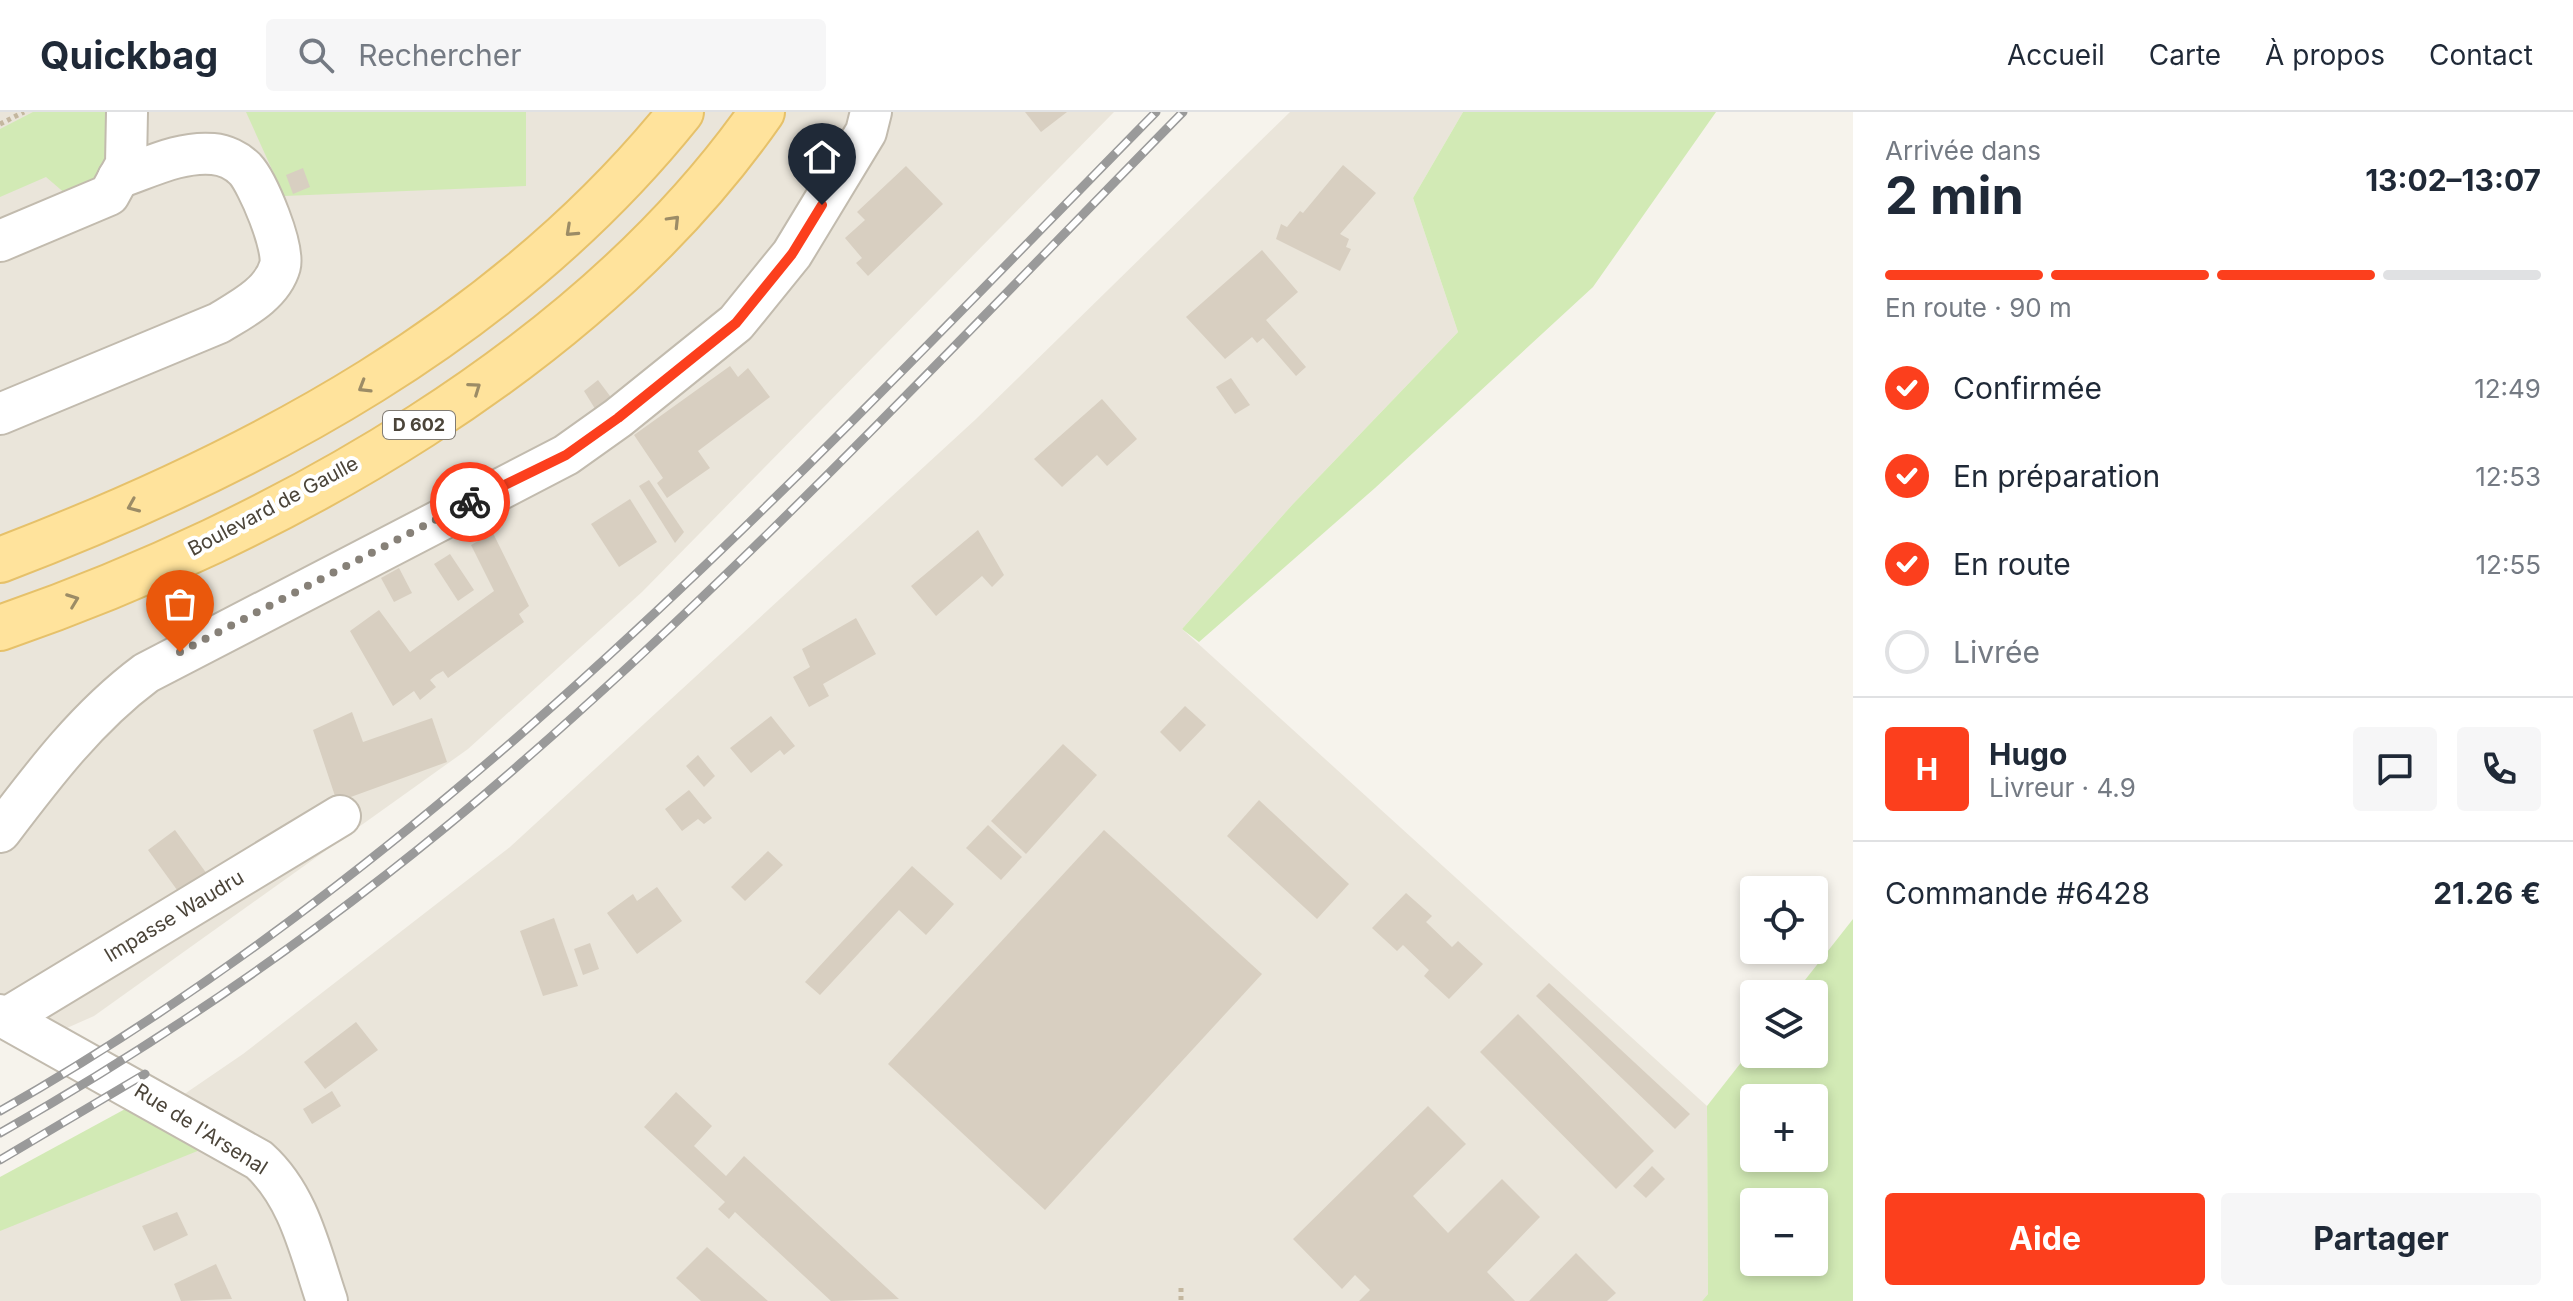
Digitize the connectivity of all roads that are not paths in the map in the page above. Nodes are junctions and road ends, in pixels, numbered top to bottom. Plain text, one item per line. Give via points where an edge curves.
1 (127, 112) edge
2 (681, 112) edge
3 (762, 112) edge
4 (871, 112) edge
5 (118, 178) junction
6 (0, 241) edge
7 (0, 414) edge
8 (0, 560) edge
9 (0, 628) edge
10 (340, 816) dead end
11 (0, 832) edge
12 (3, 1006) edge
13 (327, 1301) edge

1 - 5 street via 126,164
2 -> 8 main road via 586,217 530,269 368,385 178,488
9 -> 3 main road, Boulevard de Gaulle / D 602 via 223,534 330,480 438,413 604,288 674,222
4 - 11 street via 866,132 792,254 736,323 698,355 566,455 146,673 69,743
5 - 6 street via 109,195
5 - 7 street via 185,155 234,160 248,172 282,247 281,265 250,304 219,323
10 - 12 street, Impasse Waudru
12 - 13 street, Rue de l'Arsenal via 259,1160 290,1199

